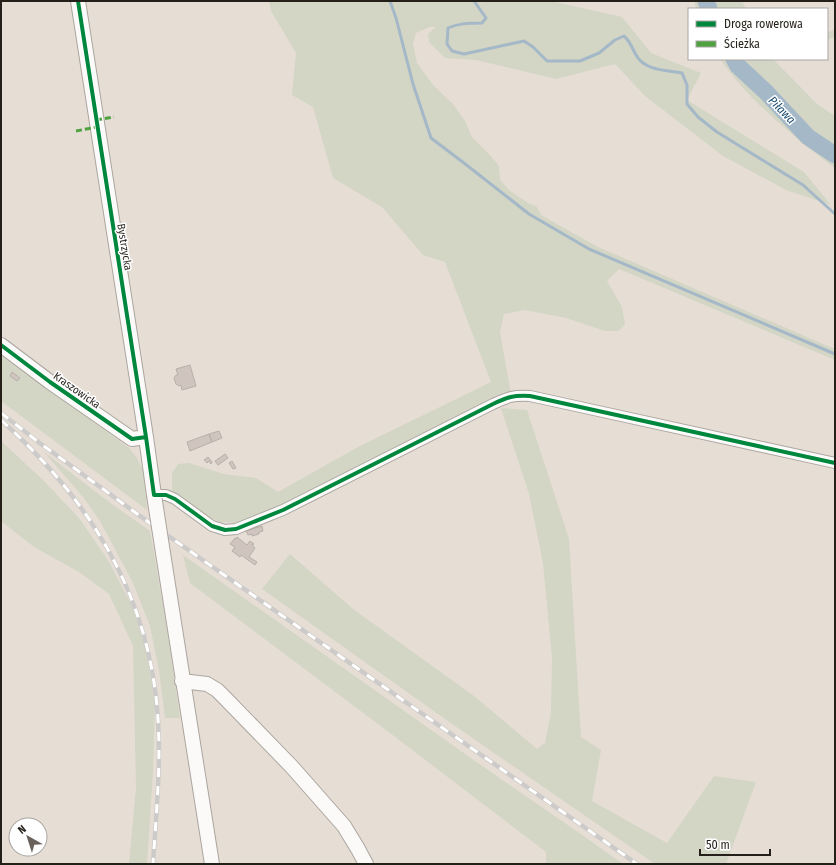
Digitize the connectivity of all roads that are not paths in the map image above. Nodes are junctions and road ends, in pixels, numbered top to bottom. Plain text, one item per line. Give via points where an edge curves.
1 (78, 1) edge
2 (1, 345) edge
3 (146, 437) junction
4 (835, 463) edge
5 (154, 495) junction
6 (182, 680) junction
7 (212, 864) edge
8 (366, 864) edge

1 - 3 street, Bystrzycka
2 - 3 street, Kraszowicka via 132,439
3 - 5 street, Bystrzycka
4 - 5 street via 530,396 515,396 504,398 283,510 236,529 225,530 212,526 176,499 166,495
5 - 6 street, Bystrzycka, bridge
6 - 7 street, Bystrzycka
6 - 8 street via 207,684 217,690 292,767 344,826

